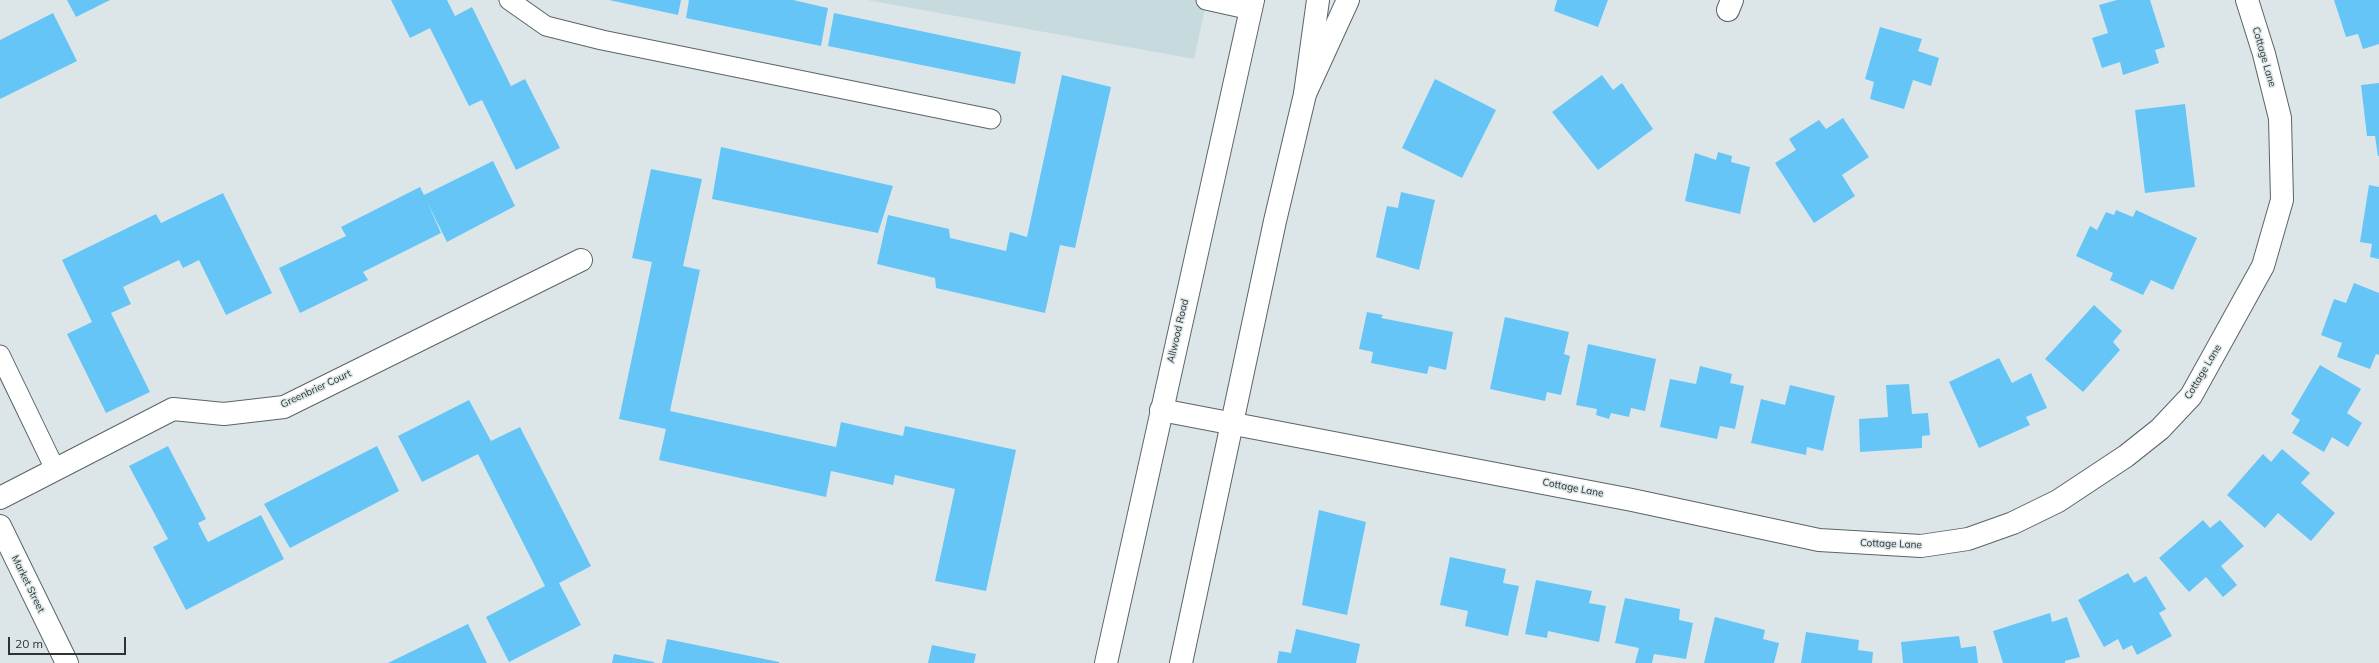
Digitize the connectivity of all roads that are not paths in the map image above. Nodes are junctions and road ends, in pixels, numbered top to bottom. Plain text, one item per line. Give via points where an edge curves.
1 (509, 0) edge
2 (1206, 0) edge
3 (1318, 0) edge
4 (1348, 0) edge
5 (2247, 0) edge
6 (1252, 5) edge
7 (1305, 94) junction
8 (991, 119) dead end
9 (581, 260) dead end
10 (0, 355) edge
11 (1161, 410) junction
12 (1232, 424) junction
13 (55, 469) junction
14 (0, 498) edge
15 (0, 526) edge
16 (67, 663) edge
17 (1106, 663) edge
18 (1181, 663) edge

1 - 8 lane via 546,26 602,40
2 - 6 lane
3 - 7 street
4 - 7 street
5 - 12 street, Cottage Lane via 2280,118 2282,200 2263,266 2191,396 2160,428 2126,456 2058,501 2013,523 1968,540 1921,546 1819,540 1632,500
6 - 11 street, Allwood Road
7 - 12 street
9 - 13 street, Greenbrier Court via 284,407 224,414 173,409
10 - 13 lane
11 - 12 street, Cottage Lane
11 - 17 street, Allwood Road
12 - 18 street
13 - 14 street, Greenbrier Court
15 - 16 street, Market Street

